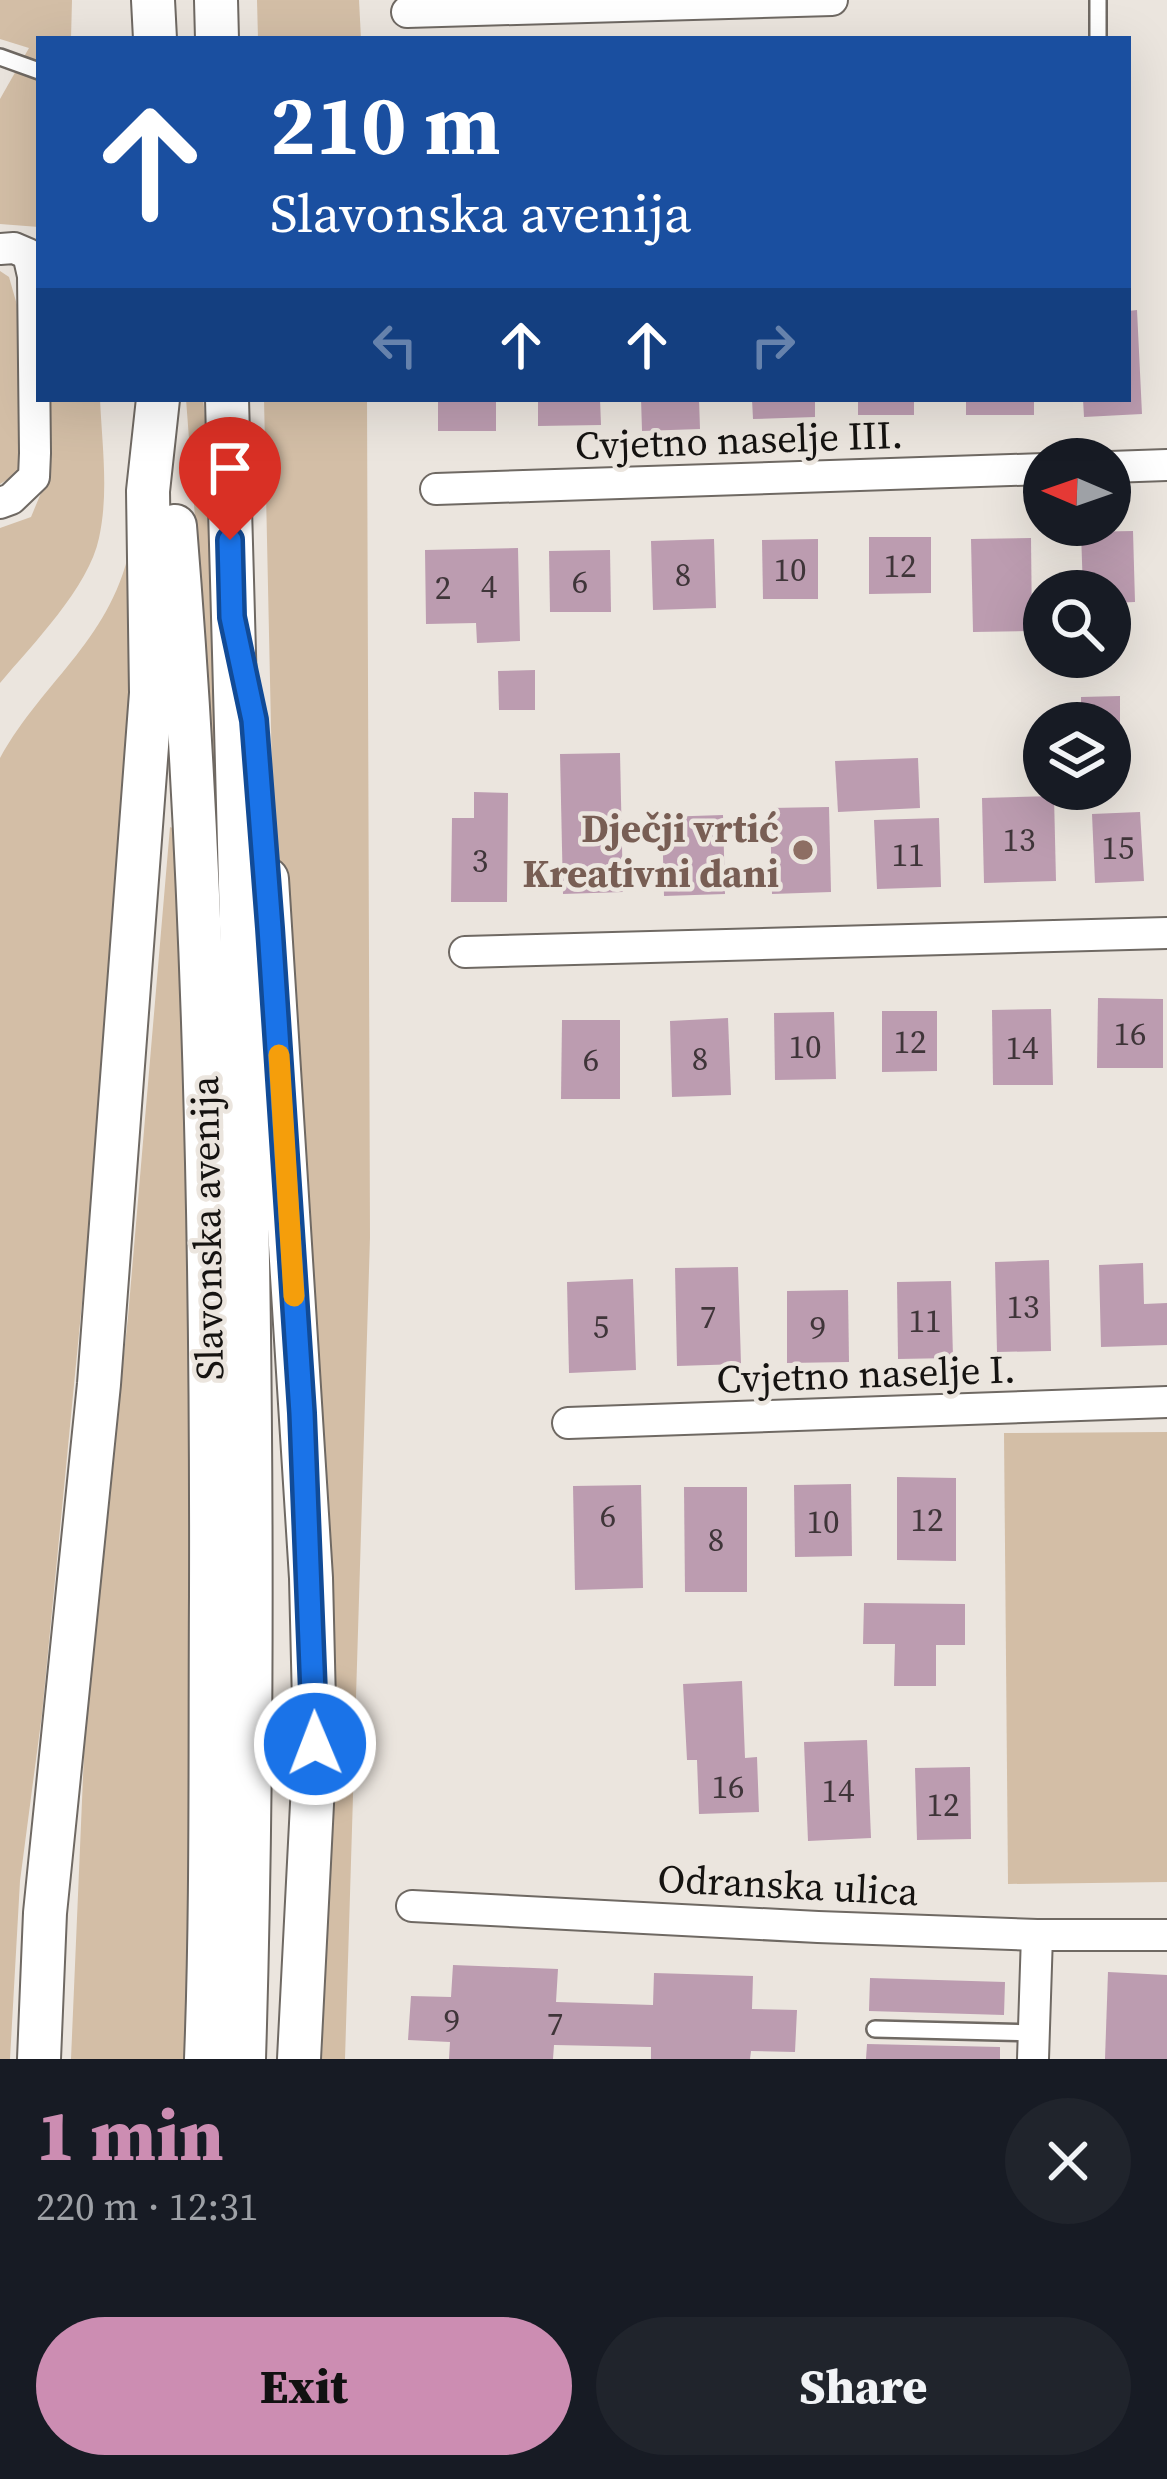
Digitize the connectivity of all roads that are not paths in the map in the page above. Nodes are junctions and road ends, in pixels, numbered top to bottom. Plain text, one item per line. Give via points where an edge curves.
1 (153, 0) edge
2 (216, 0) edge
3 (780, 0) edge
4 (832, 0) edge
5 (1098, 0) edge
6 (417, 7) edge
7 (154, 36) edge
8 (217, 36) edge
9 (1098, 36) edge
10 (0, 57) edge
11 (36, 69) edge
12 (0, 249) edge
13 (158, 402) edge
14 (168, 402) edge
15 (226, 402) edge
16 (1167, 465) edge
17 (1131, 466) edge
18 (1023, 471) edge
19 (436, 489) dead end
20 (0, 503) edge
21 (232, 617) junction
22 (1167, 933) edge
23 (465, 952) dead end
24 (1167, 1402) edge
25 (568, 1423) dead end
26 (412, 1906) dead end
27 (1167, 1934) edge
28 (1037, 1935) junction
29 (875, 2029) dead end
30 (1033, 2046) edge
31 (39, 2059) edge
32 (206, 2059) edge
33 (244, 2059) edge
34 (299, 2059) edge

1 - 7 main road
2 - 8 main road
3 - 4 street
3 - 6 street
5 - 9 lane
10 - 11 lane
12 - 20 street via 28,254 33,276 35,453 34,477
13 - 31 main road via 148,491 151,693 99,1384 45,1912
14 - 32 main road, Slavonska avenija via 196,808 208,1201
15 - 21 main road, Slavonska avenija
16 - 17 street
18 - 19 street, Cvjetno naselje III.
21 - 33 main road, Slavonska avenija via 250,1277
21 - 34 main road via 260,788 311,1578 315,1744
22 - 23 street
24 - 25 street, Cvjetno naselje I.
26 - 28 street, Odranska ulica
27 - 28 street, Odranska ulica
28 - 30 street
29 - 30 lane

